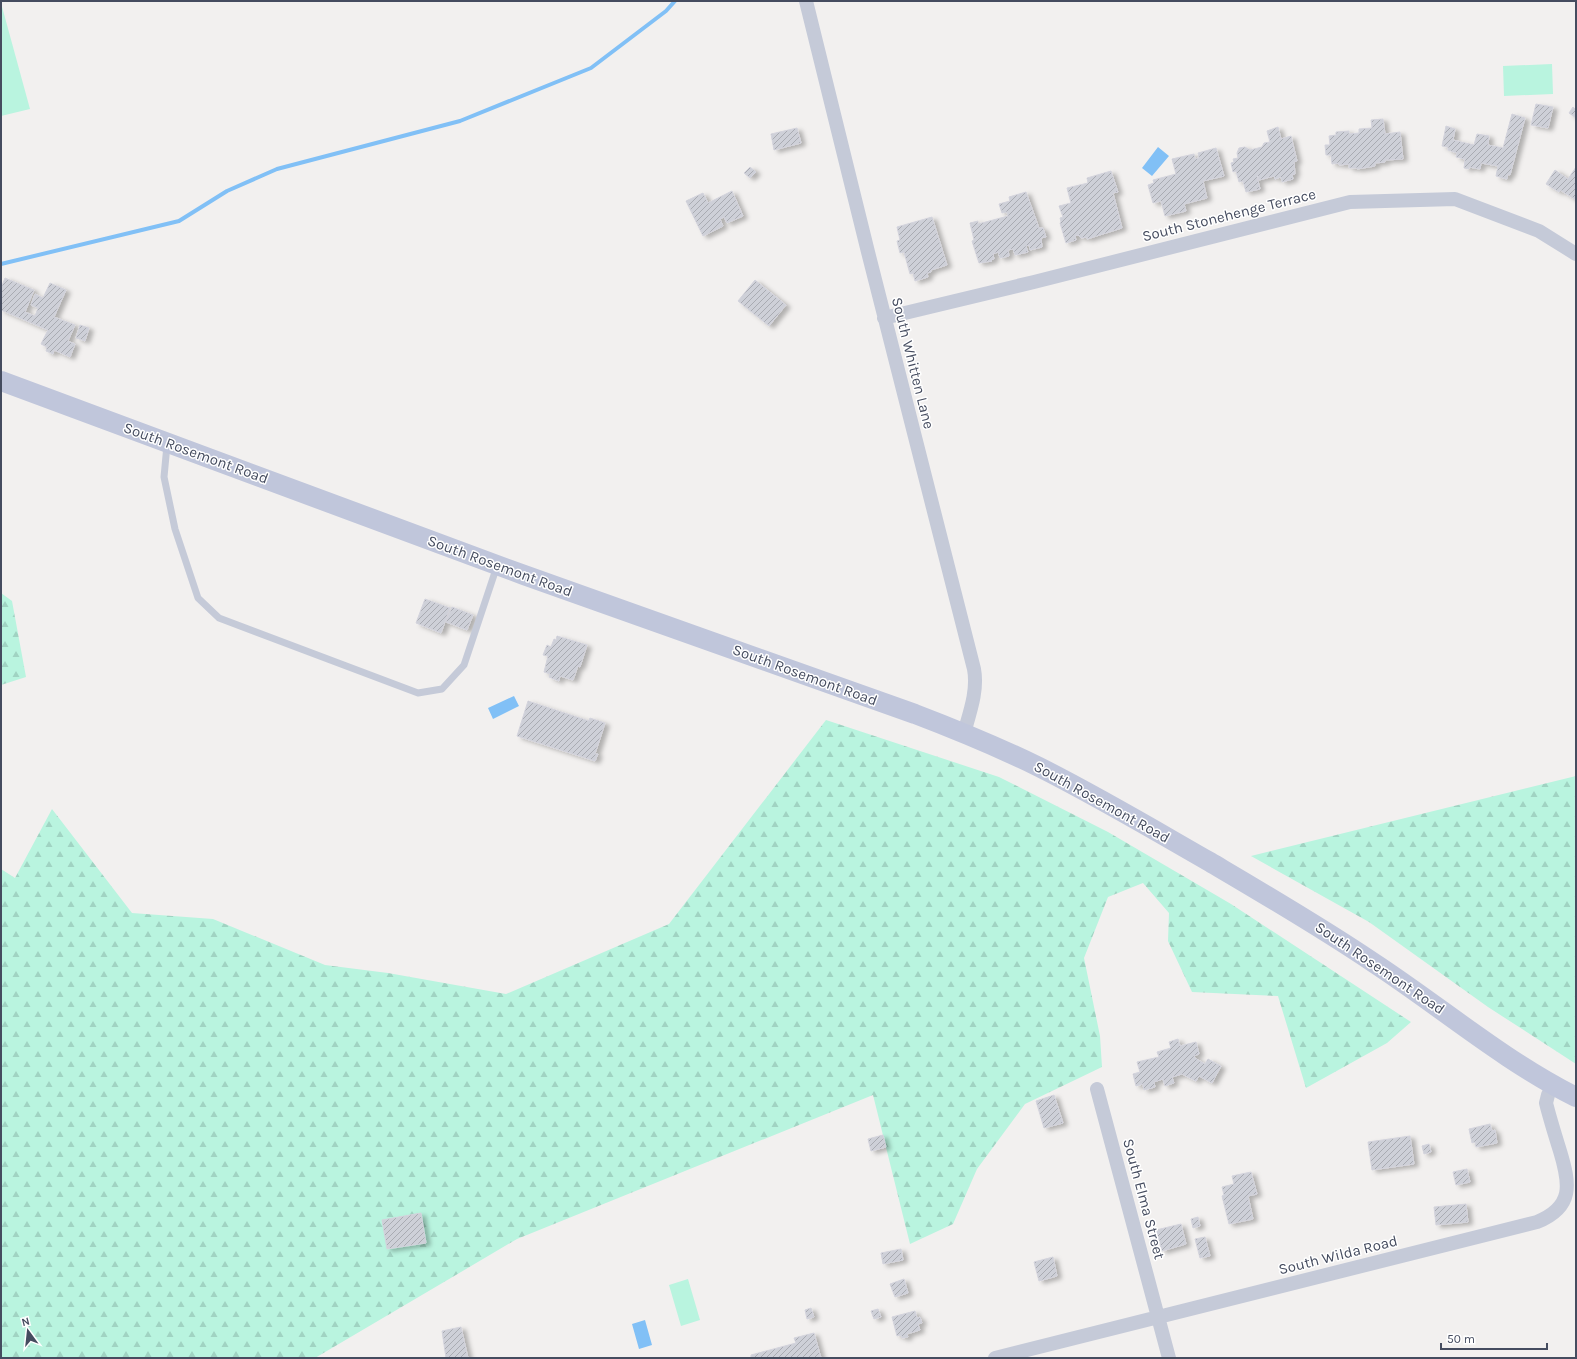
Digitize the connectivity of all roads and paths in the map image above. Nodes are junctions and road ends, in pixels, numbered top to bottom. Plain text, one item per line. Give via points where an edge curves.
1 (806, 1) edge
2 (1576, 254) edge
3 (884, 318) junction
4 (1, 380) edge
5 (167, 442) junction
6 (497, 565) junction
7 (964, 733) junction
8 (1553, 1085) junction
9 (1097, 1089) dead end
10 (1576, 1097) edge
11 (1159, 1317) junction
12 (995, 1358) edge
13 (1169, 1358) edge

1 - 3 street, South Whitten Lane
2 - 3 street, South Stonehenge Terrace via 1539,231 1455,199 1350,202
3 - 7 street, South Whitten Lane via 974,668 973,698
4 - 5 main road, South Rosemont Road
5 - 6 main road, South Rosemont Road
5 - 6 lane via 164,478 175,529 198,598 219,618 418,693 442,689 464,665
6 - 7 main road, South Rosemont Road
7 - 8 main road, South Rosemont Road via 1085,792 1279,902 1375,963 1502,1053
8 - 10 main road, South Rosemont Road
8 - 11 street, South Wilda Road via 1546,1103 1566,1172 1567,1184 1565,1198 1559,1209 1550,1217
9 - 11 street, South Elma Street
11 - 12 street, South Wilda Road
11 - 13 street, South Elma Street

